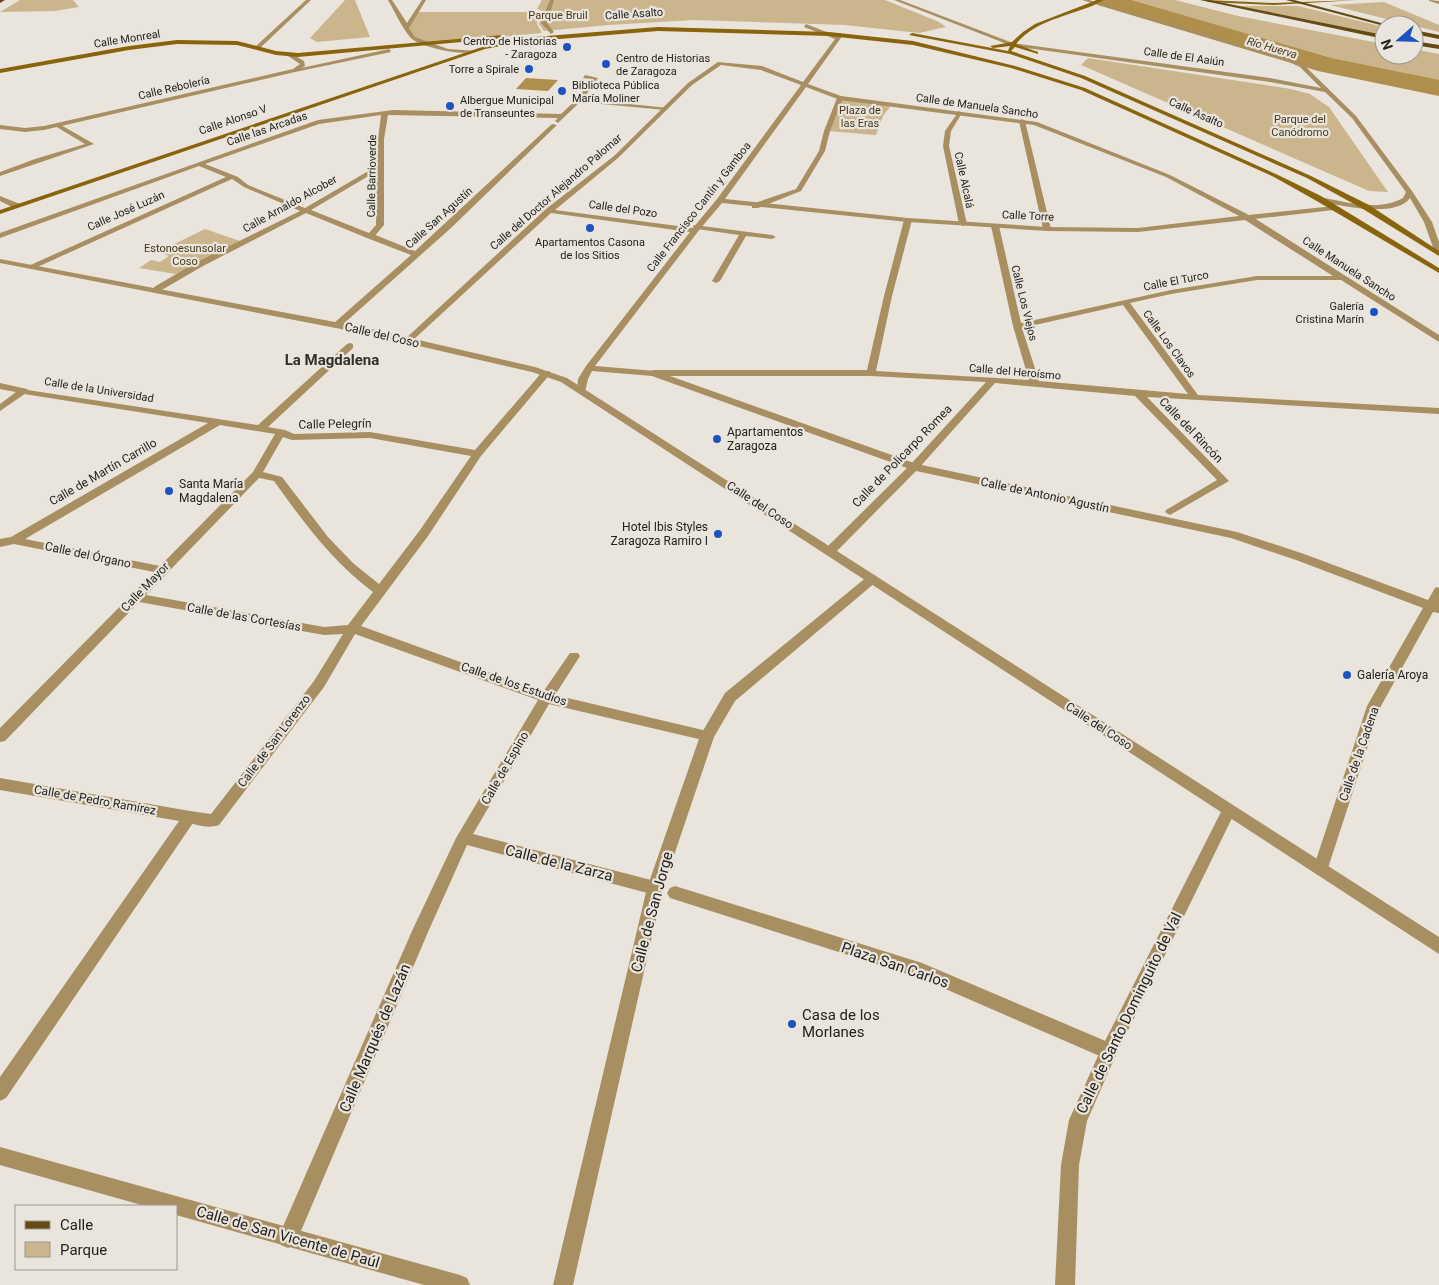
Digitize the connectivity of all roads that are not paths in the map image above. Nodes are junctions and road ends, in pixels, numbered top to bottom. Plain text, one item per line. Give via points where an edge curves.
1 (309, 0) edge
2 (390, 0) edge
3 (424, 0) edge
4 (552, 0) edge
5 (896, 0) edge
6 (1084, 0) edge
7 (1270, 0) edge
8 (1288, 0) edge
9 (1355, 0) edge
10 (1431, 0) edge
11 (1099, 1) edge
12 (1205, 1) edge
13 (1301, 3) junction
14 (1439, 3) edge
15 (1254, 4) junction
16 (1374, 22) edge
17 (806, 26) junction
18 (407, 27) junction
19 (829, 27) dead end
20 (551, 32) junction
21 (829, 34) junction
22 (1424, 34) edge
23 (909, 35) dead end
24 (1374, 35) edge
25 (838, 37) junction
26 (1021, 37) junction
27 (1439, 37) edge
28 (996, 39) junction
29 (951, 41) junction
30 (913, 43) junction
31 (428, 44) junction
32 (1012, 44) junction
33 (1424, 45) edge
34 (405, 46) junction
35 (258, 47) junction
36 (984, 47) junction
37 (1439, 47) edge
38 (389, 51) dead end
39 (474, 51) junction
40 (428, 52) dead end
41 (1011, 53) junction
42 (1085, 53) junction
43 (290, 55) junction
44 (436, 55) dead end
45 (1049, 57) junction
46 (438, 63) junction
47 (720, 63) joint
48 (1305, 68) junction
49 (295, 70) junction
50 (0, 71) edge
51 (1297, 73) dead end
52 (1044, 76) junction
53 (585, 77) dead end
54 (1083, 77) junction
55 (1289, 77) dead end
56 (1281, 82) junction
57 (805, 84) junction
58 (1329, 91) junction
59 (840, 98) junction
60 (579, 100) junction
61 (665, 108) junction
62 (385, 113) junction
63 (959, 113) junction
64 (559, 116) junction
65 (1022, 121) junction
66 (58, 125) junction
67 (0, 127) edge
68 (199, 164) junction
69 (381, 166) junction
70 (0, 174) edge
71 (231, 177) junction
72 (1410, 192) junction
73 (0, 198) edge
74 (1318, 198) junction
75 (720, 201) junction
76 (17, 206) junction
77 (755, 206) junction
78 (1366, 207) junction
79 (1334, 208) junction
80 (306, 210) junction
81 (549, 211) junction
82 (0, 212) edge
83 (1248, 218) junction
84 (908, 220) junction
85 (963, 224) junction
86 (995, 226) junction
87 (696, 229) junction
88 (1047, 230) junction
89 (744, 233) junction
90 (0, 236) edge
91 (370, 236) junction
92 (772, 237) dead end
93 (416, 254) junction
94 (1439, 254) edge
95 (0, 261) edge
96 (30, 267) junction
97 (1439, 271) edge
98 (1342, 278) junction
99 (716, 281) dead end
100 (156, 289) junction
101 (1125, 302) junction
102 (337, 324) junction
103 (1017, 326) junction
104 (1439, 339) edge
105 (408, 340) junction
106 (350, 346) dead end
107 (589, 368) junction
108 (546, 373) junction
109 (654, 373) junction
110 (872, 374) junction
111 (993, 380) junction
112 (1035, 384) junction
113 (0, 386) edge
114 (582, 390) junction
115 (24, 391) junction
116 (1139, 394) junction
117 (1195, 398) junction
118 (0, 408) edge
119 (1439, 411) edge
120 (194, 417) joint
121 (218, 422) junction
122 (260, 429) junction
123 (281, 432) junction
124 (477, 454) junction
125 (914, 467) junction
126 (257, 474) junction
127 (1170, 512) dead end
128 (14, 540) junction
129 (0, 543) edge
130 (830, 551) junction
131 (161, 570) junction
132 (872, 579) junction
133 (380, 591) junction
134 (1439, 591) edge
135 (136, 597) junction
136 (1435, 607) edge
137 (352, 629) junction
138 (574, 656) dead end
139 (546, 698) junction
140 (0, 736) edge
141 (707, 736) junction
142 (0, 784) edge
143 (1228, 810) junction
144 (190, 817) junction
145 (463, 838) junction
146 (1321, 869) junction
147 (655, 888) junction
148 (675, 893) dead end
149 (1439, 946) edge
150 (1109, 1051) junction
151 (0, 1092) edge
152 (0, 1156) edge
153 (172, 1205) edge
154 (178, 1207) edge
155 (288, 1238) junction
156 (460, 1285) edge
157 (563, 1285) edge
158 (1065, 1285) edge

1 - 35 street
2 - 18 street
3 - 18 street
4 - 20 street via 544,23
5 - 28 street, Calle de El Aaiún
6 - 11 street
7 - 15 main road
8 - 13 main road
9 - 13 main road
10 - 14 street
11 - 26 main road via 1051,18
11 - 48 street
12 - 15 main road
12 - 24 main road
13 - 15 main road
13 - 16 main road
17 - 19 main road, Calle Asalto
17 - 20 main road, Calle Asalto via 672,23
17 - 21 street
18 - 31 street via 413,38
20 - 31 main road, Calle Asalto
21 - 25 main road, Calle Asalto
21 - 39 main road, Calle Asalto via 658,29 522,40
22 - 27 main road
23 - 29 main road, Calle Asalto
25 - 30 main road, Calle Asalto
25 - 57 street, Calle Francisco Cantín y Gamboa
26 - 28 main road
26 - 32 main road
28 - 29 main road
28 - 32 street, Calle de El Aaiún
29 - 36 main road, Calle Asalto
30 - 36 main road
30 - 52 main road, Calle Asalto
31 - 34 main road, Calle Asalto
31 - 39 street via 454,52
32 - 36 main road
32 - 41 main road
32 - 42 street, Calle de El Aaiún
32 - 45 main road
33 - 37 main road
34 - 40 street
34 - 43 main road, Calle Asalto
35 - 43 main road, Calle Asalto
35 - 50 main road, Calle Monreal via 208,41 158,44
36 - 41 main road, Calle Asalto
38 - 49 street, Calle Rebolería
39 - 46 main road, Calle Alonso V
41 - 52 main road, Calle Asalto via 1021,64
41 - 54 main road, Calle Asalto
42 - 45 street, Calle de El Aaiún via 1060,53
42 - 56 street, Calle de El Aaiún
43 - 49 street via 303,65
44 - 46 street via 440,59
45 - 54 main road
46 - 76 main road, Calle Alonso V
47 - 57 street, Calle de Manuela Sancho via 762,68
47 - 61 street, Calle del Doctor Alejandro Palomar via 690,84
48 - 51 street
48 - 58 street
49 - 66 street, Calle Rebolería
52 - 74 main road, Calle Asalto via 1144,116
53 - 60 street, Calle San Agustín via 596,78
54 - 78 main road, Calle Asalto via 1282,164
55 - 56 street
56 - 58 street, Calle de El Aaiún
57 - 59 street, Calle de Manuela Sancho
57 - 75 street, Calle Francisco Cantín y Gamboa
58 - 72 street via 1354,117
59 - 63 street, Calle de Manuela Sancho
59 - 77 street via 822,151 799,190
60 - 61 street
60 - 64 street, Calle San Agustín
61 - 81 street, Calle del Doctor Alejandro Palomar via 616,157
62 - 64 street, Calle las Arcadas
62 - 68 street, Calle las Arcadas via 318,122
62 - 69 street, Calle Barrioverde
63 - 65 street, Calle de Manuela Sancho
63 - 85 street, Calle Alcalá via 948,131 946,146
64 - 93 street, Calle San Agustín via 554,125
65 - 83 street, Calle de Manuela Sancho via 1085,141 1168,176
65 - 88 street
66 - 67 street, Calle Rebolería via 25,130
66 - 70 street via 91,144
68 - 71 street
68 - 90 street, Calle las Arcadas
69 - 80 street, Calle Arnaldo Alcober
69 - 91 street, Calle Barrioverde via 380,225
71 - 80 street
71 - 96 street, Calle José Luzán
72 - 78 street via 1408,199 1400,204
72 - 94 street via 1428,222
73 - 76 street
74 - 78 street, Calle Asalto
74 - 79 main road, Calle Asalto
75 - 77 street, Calle Torre
75 - 87 street, Calle Francisco Cantín y Gamboa
76 - 82 main road, Calle Alonso V
77 - 84 street, Calle Torre
78 - 94 main road, Calle Asalto
79 - 83 street, Calle Torre
79 - 97 main road, Calle Asalto
80 - 91 street
80 - 100 street, Calle Arnaldo Alcober
81 - 87 street, Calle del Pozo
81 - 105 street, Calle del Doctor Alejandro Palomar
83 - 88 street, Calle Torre via 1138,230
83 - 98 street, Calle Manuela Sancho
84 - 85 street, Calle Torre
84 - 110 street
85 - 86 street, Calle Torre
86 - 88 street, Calle Torre
86 - 103 street, Calle Los Viejos
87 - 89 street, Calle del Pozo
87 - 107 street, Calle Francisco Cantín y Gamboa
89 - 92 street, Calle del Pozo
89 - 99 street
91 - 93 street
93 - 102 street, Calle San Agustín
95 - 96 street, Calle del Coso
96 - 100 street, Calle del Coso
98 - 101 street, Calle El Turco via 1257,278
98 - 104 street, Calle Manuela Sancho
100 - 102 street, Calle del Coso
101 - 103 street, Calle El Turco
101 - 117 street, Calle Los Clavos
102 - 105 street, Calle del Coso
103 - 112 street, Calle Los Viejos
105 - 108 street, Calle del Coso
106 - 122 street
107 - 109 street, Calle del Heroísmo
107 - 114 street, Calle Francisco Cantín y Gamboa
108 - 114 street, Calle del Coso
108 - 124 street, Calle de San Lorenzo
109 - 110 street, Calle del Heroísmo
109 - 125 street, Calle de Antonio Agustín
110 - 111 street, Calle del Heroísmo
111 - 112 street, Calle del Heroísmo
111 - 125 street, Calle de Policarpo Romea
112 - 116 street, Calle del Heroísmo
113 - 115 street, Calle de la Universidad
114 - 130 street, Calle del Coso
115 - 118 street
115 - 120 street, Calle de la Universidad
116 - 117 street, Calle del Heroísmo
116 - 127 street, Calle del Rincón via 1224,481
117 - 119 street, Calle del Heroísmo
120 - 121 street, Calle Pelegrín
121 - 122 street, Calle Pelegrín
121 - 128 street, Calle de Martín Carrillo
122 - 123 street, Calle Pelegrín
123 - 124 street, Calle Pelegrín via 292,437 370,435
123 - 126 street, Calle Mayor
124 - 133 street, Calle de San Lorenzo
125 - 130 street, Calle de Policarpo Romea
125 - 136 street, Calle de Antonio Agustín via 1233,535
126 - 131 street, Calle Mayor
126 - 133 street via 278,479 321,538 358,576
128 - 129 street, Calle de Martín Carrillo
128 - 131 street, Calle del Órgano
130 - 132 street, Calle del Coso
131 - 135 street, Calle Mayor
132 - 141 street, Calle de San Jorge via 730,697
132 - 143 street, Calle del Coso
133 - 137 street, Calle de San Lorenzo
134 - 136 street, Calle de la Cadena
135 - 137 street, Calle de las Cortesías via 324,631
135 - 140 street, Calle Mayor
136 - 146 street, Calle de la Cadena via 1374,706
137 - 139 street, Calle de los Estudios
137 - 144 street, Calle de San Lorenzo via 319,684 214,821
138 - 139 street, Calle de Espino
139 - 141 street, Calle de los Estudios
139 - 145 street, Calle de Espino
141 - 147 street, Calle de San Jorge
142 - 144 street, Calle de Pedro Ramírez
143 - 146 street, Calle del Coso
143 - 150 street, Calle de Santo Dominguito de Val
144 - 151 street
145 - 147 street, Calle de la Zarza
145 - 155 street, Calle Marqués de Lazán
146 - 149 street, Calle del Coso
147 - 157 street, Calle de San Jorge
148 - 150 street, Plaza San Carlos via 922,971
150 - 158 street, Calle de Santo Dominguito de Val via 1078,1120 1072,1144
152 - 153 street, Calle de San Vicente de Paúl
154 - 155 street, Calle de San Vicente de Paúl
155 - 156 street, Calle de San Vicente de Paúl

